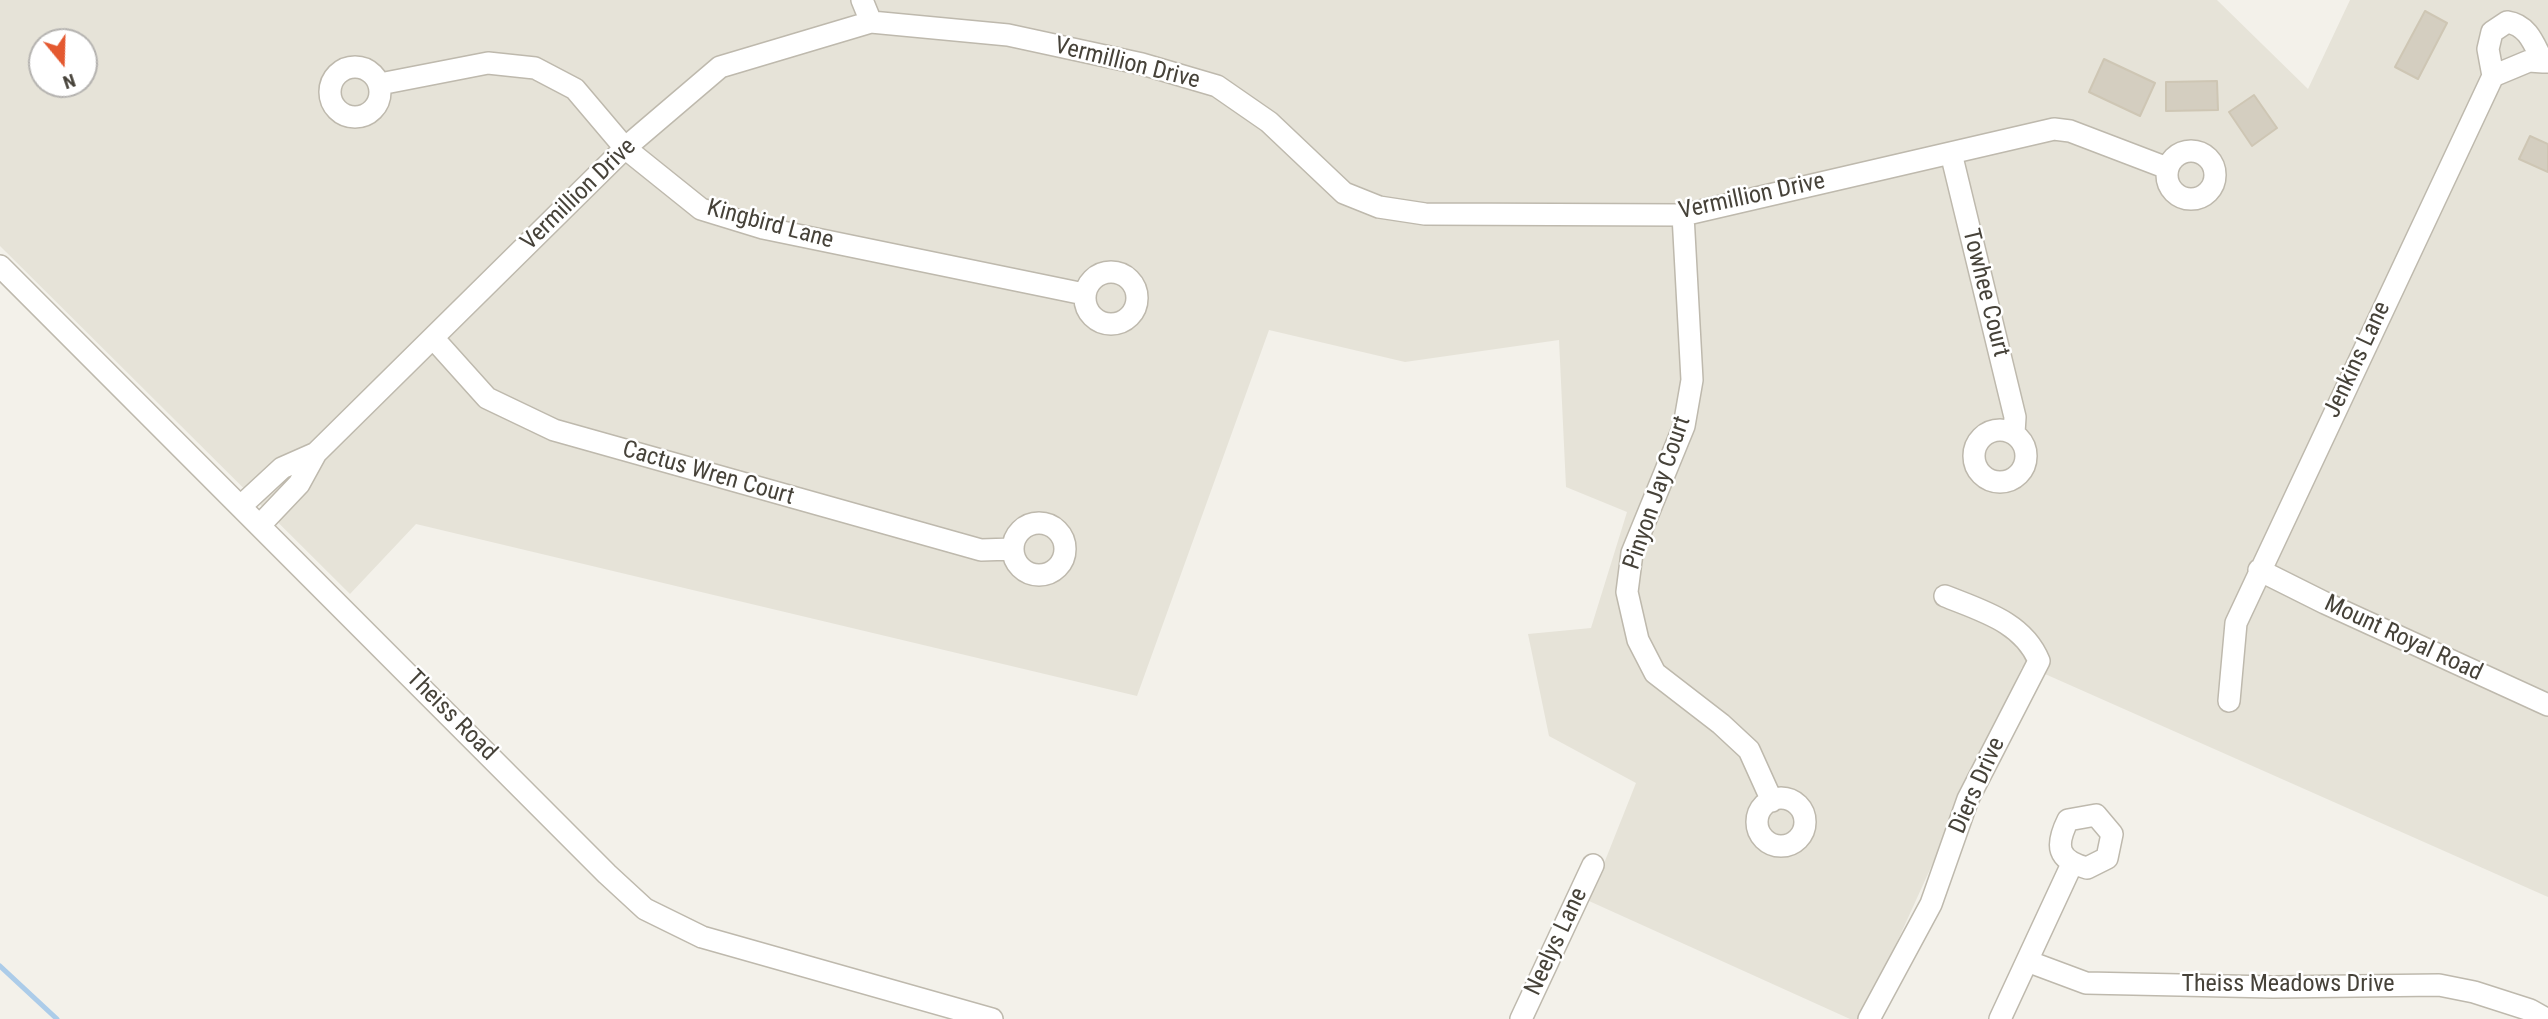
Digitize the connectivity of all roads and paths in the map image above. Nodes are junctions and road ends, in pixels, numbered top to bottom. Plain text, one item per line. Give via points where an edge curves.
1 (862, 0) edge
2 (871, 22) junction
3 (2546, 62) edge
4 (2493, 76) junction
5 (380, 84) dead end
6 (625, 148) junction
7 (1951, 153) junction
8 (2167, 169) dead end
9 (1683, 215) junction
10 (0, 266) edge
11 (1083, 295) dead end
12 (434, 339) junction
13 (2014, 433) dead end
14 (316, 453) junction
15 (242, 505) junction
16 (261, 524) junction
17 (1012, 549) dead end
18 (2259, 570) junction
19 (1945, 596) dead end
20 (2229, 701) dead end
21 (2548, 705) edge
22 (1772, 801) dead end
23 (2072, 864) dead end
24 (1593, 865) dead end
25 (2027, 961) junction
26 (992, 1019) edge
27 (1521, 1019) edge
28 (1869, 1019) edge
29 (2000, 1019) edge
30 (2546, 1019) edge

1 - 2 street
2 - 6 street, Vermillion Drive via 720,67
2 - 9 street, Vermillion Drive via 1008,35 1142,64 1217,86 1269,122 1344,193 1378,207 1424,214
3 - 4 street via 2529,61
3 - 4 street via 2528,33 2519,24 2507,22 2492,32 2488,49
4 - 18 street, Jenkins Lane
5 - 6 street, Kingbird Lane via 488,63 535,68 575,89
6 - 11 street, Kingbird Lane via 701,209 763,228
6 - 12 street, Vermillion Drive
7 - 8 street, Vermillion Drive via 2054,129
7 - 9 street, Vermillion Drive
7 - 13 street, Towhee Court via 2015,417
9 - 22 street, Pinyon Jay Court via 1692,380 1684,426 1632,553 1627,592 1638,640 1655,673 1749,751
10 - 15 street, Theiss Road
12 - 14 street, Vermillion Drive
12 - 17 street, Cactus Wren Court via 487,398 554,430 981,550
14 - 15 street, Vermillion Drive via 282,468
14 - 16 street, Vermillion Drive via 299,484
15 - 16 street, Theiss Road
16 - 26 street, Theiss Road via 645,909 681,929 733,947
18 - 20 street, Jenkins Lane via 2236,623
18 - 21 street, Mount Royal Road
19 - 28 street, Diers Drive via 2012,626 2028,638 2039,661 1968,799 1931,904
23 - 25 street
24 - 27 street, Neelys Lane
25 - 29 street
25 - 30 street, Theiss Meadows Drive via 2085,983 2439,985 2474,992

